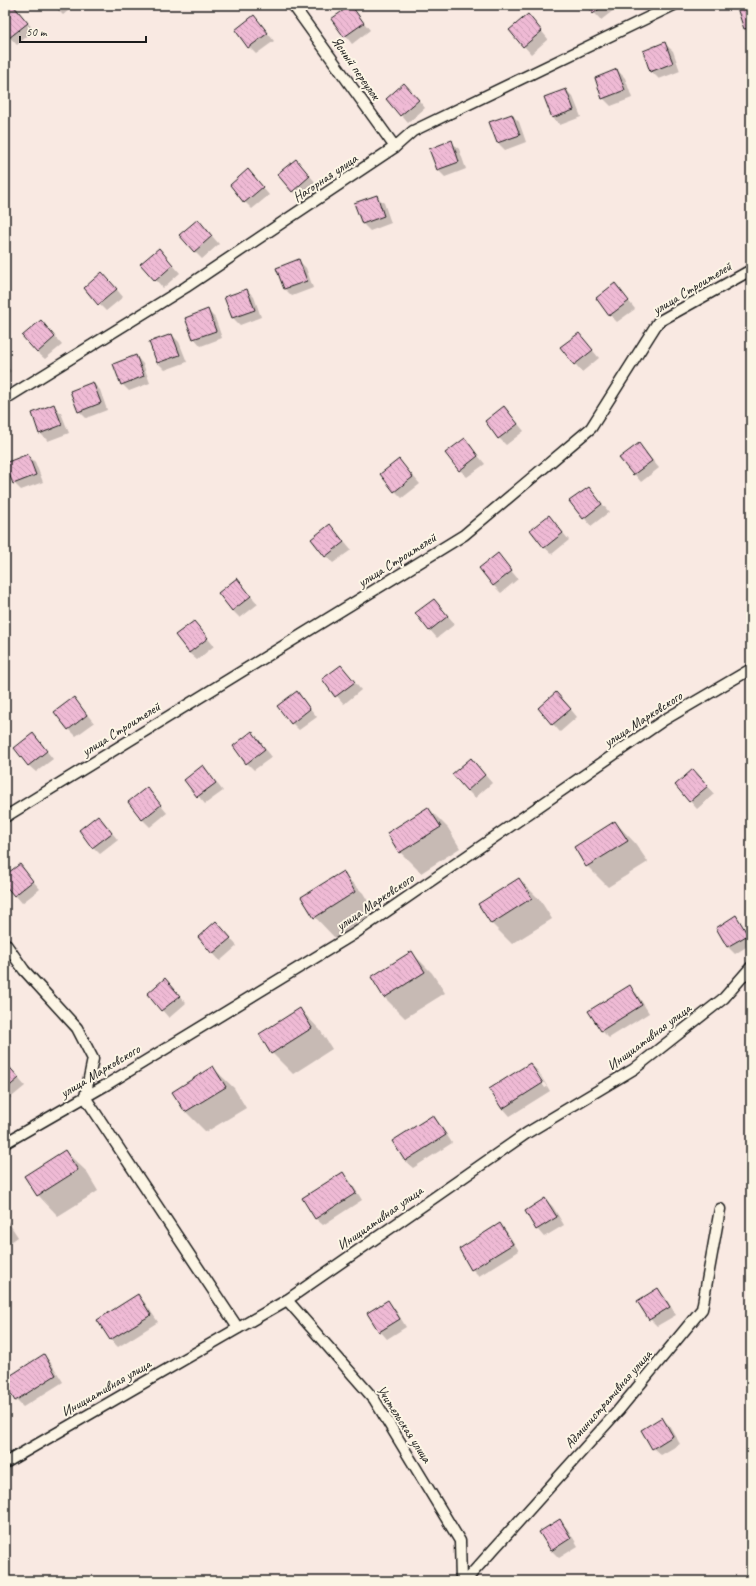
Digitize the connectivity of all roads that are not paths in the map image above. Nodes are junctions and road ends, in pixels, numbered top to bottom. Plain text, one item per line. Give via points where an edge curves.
1 (293, 5) edge
2 (674, 5) edge
3 (395, 148) junction
4 (751, 270) edge
5 (5, 399) edge
6 (751, 668) edge
7 (5, 817) edge
8 (5, 943) edge
9 (751, 967) edge
10 (85, 1097) junction
11 (5, 1143) edge
12 (720, 1209) dead end
13 (287, 1300) junction
14 (238, 1328) junction
15 (5, 1463) edge
16 (461, 1581) edge
17 (465, 1581) edge

1 - 3 lane, Ясный переулок
2 - 3 lane, Нагорная улица via 413,131
3 - 5 lane, Нагорная улица via 186,287
4 - 7 lane, улица Строителей via 658,322 591,428 464,535
6 - 10 lane, улица Марковского via 664,720 354,934
8 - 10 lane via 24,970 77,1028 93,1059
9 - 13 lane, Инициативная улица via 724,998 634,1069 527,1133
10 - 11 lane, улица Марковского
10 - 14 lane
12 - 17 lane, Административная улица via 702,1309 618,1411
13 - 14 lane, Инициативная улица
13 - 16 lane, Учительская улица via 374,1399 460,1541
14 - 15 lane, Инициативная улица

